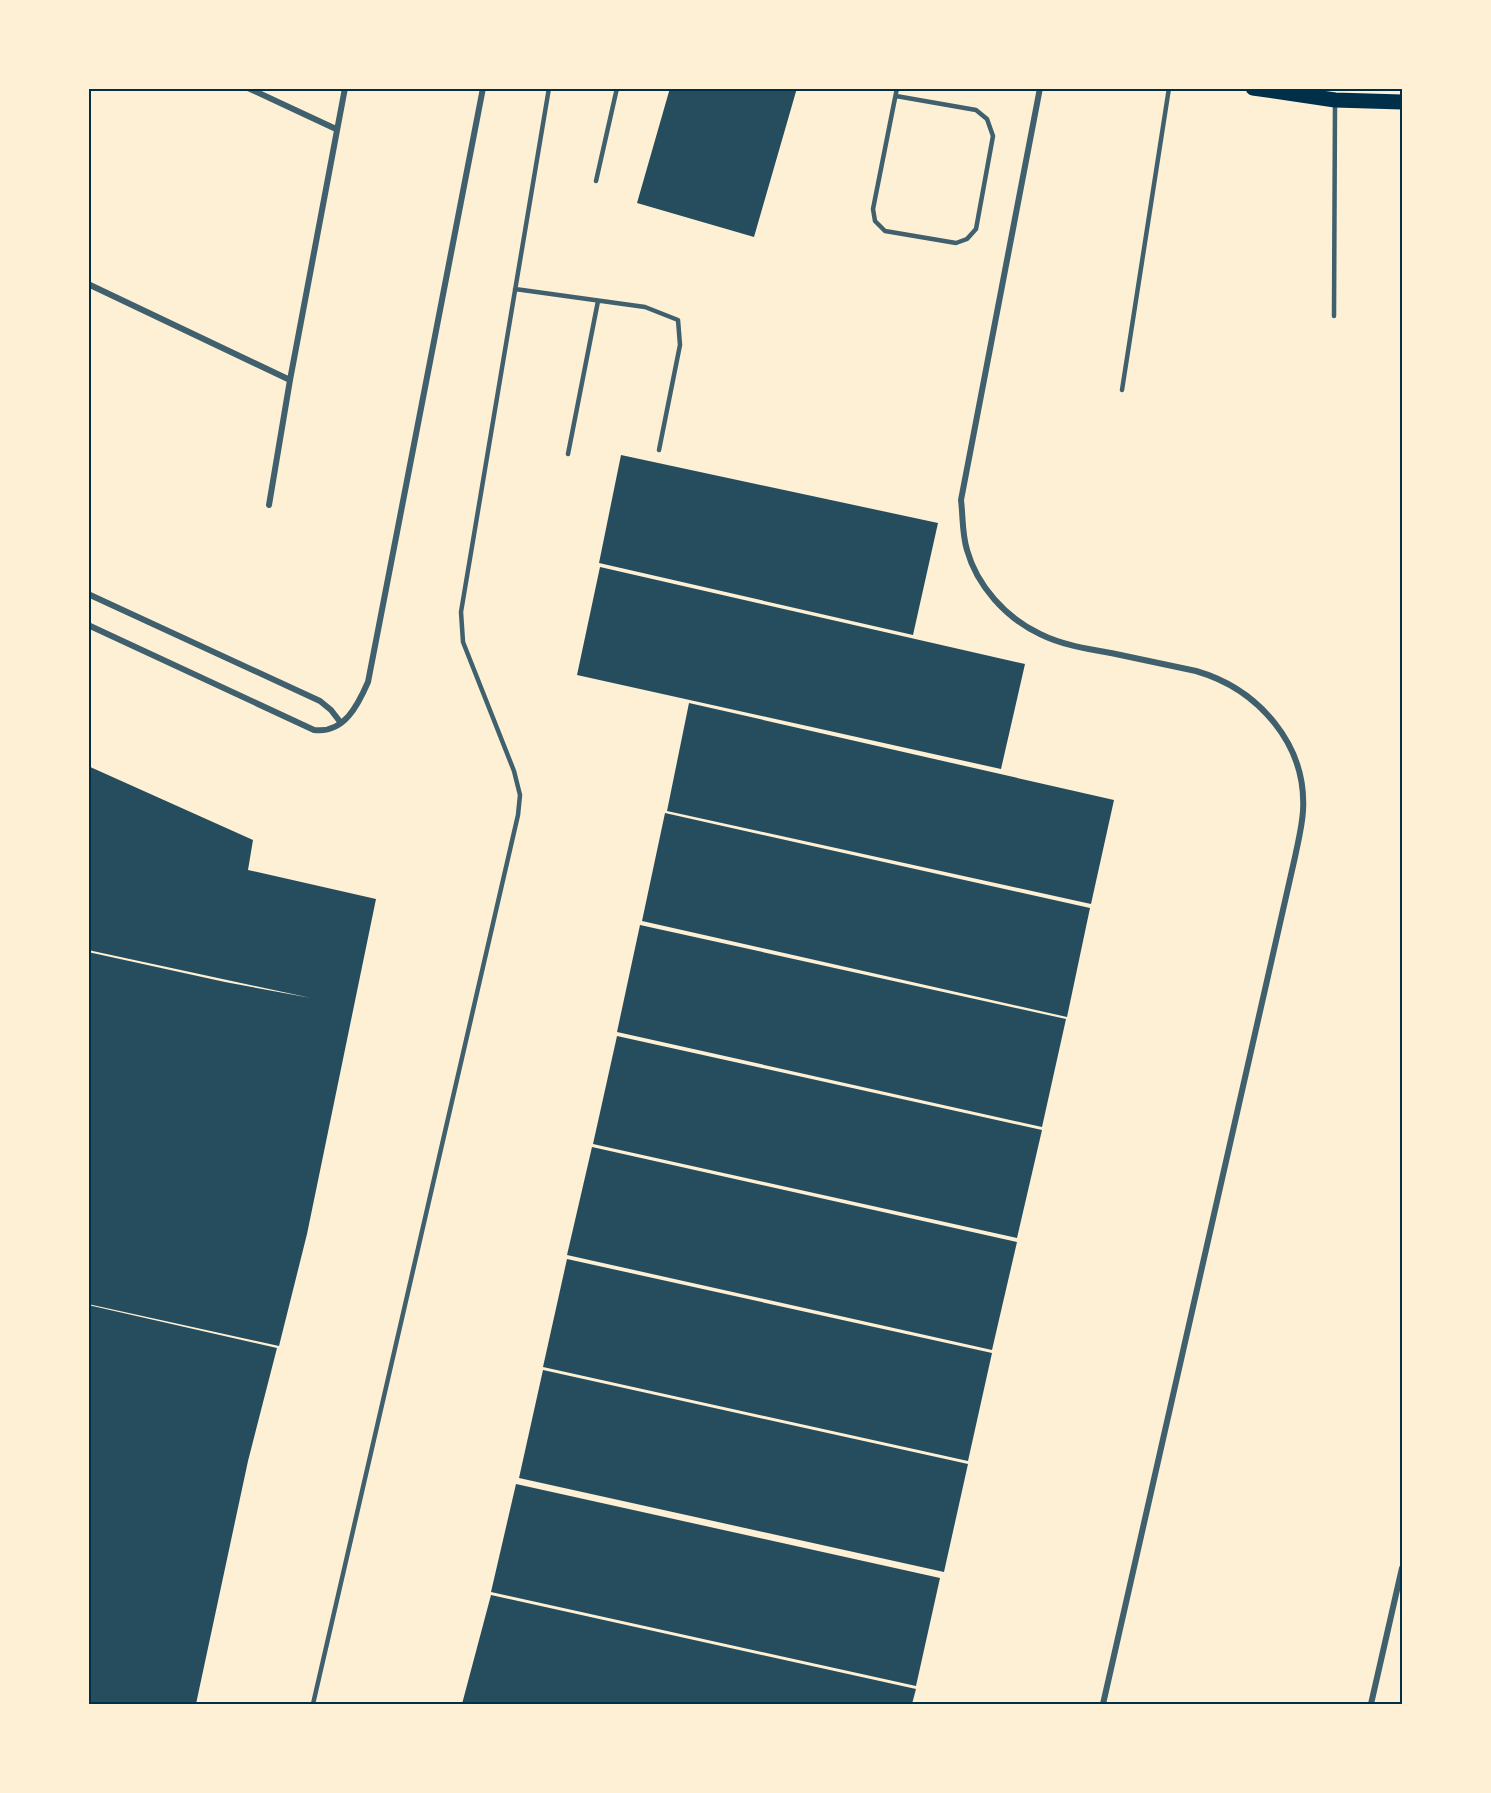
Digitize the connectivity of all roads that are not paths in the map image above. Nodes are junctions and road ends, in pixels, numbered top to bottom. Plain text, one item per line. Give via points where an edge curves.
1 (248, 88) edge
2 (345, 88) edge
3 (483, 88) edge
4 (549, 88) edge
5 (617, 88) edge
6 (897, 88) edge
7 (1040, 88) edge
8 (1169, 88) edge
9 (1253, 88) edge
10 (896, 96) junction
11 (1335, 100) junction
12 (1402, 102) edge
13 (336, 129) junction
14 (596, 181) dead end
15 (88, 284) edge
16 (515, 290) junction
17 (598, 301) junction
18 (1334, 316) dead end
19 (290, 380) junction
20 (1122, 390) dead end
21 (659, 450) dead end
22 (568, 454) dead end
23 (269, 505) dead end
24 (88, 594) edge
25 (88, 626) edge
26 (341, 723) junction
27 (1402, 1568) edge
28 (312, 1704) edge
29 (1103, 1704) edge
30 (1371, 1704) edge

1 - 13 street
2 - 13 street
3 - 26 street via 368,682 357,708
4 - 16 lane
5 - 14 lane
6 - 10 lane
7 - 29 street via 961,500 970,561 999,604 1040,634 1077,646 1205,673 1243,692 1278,725 1299,775 1303,810
8 - 20 lane
9 - 11 main road
10 - 10 lane via 873,209 875,221 885,231 956,243 967,239 976,229 993,136 987,119 976,110
11 - 12 main road
11 - 18 lane
13 - 19 street
15 - 19 street
16 - 17 lane
16 - 28 lane via 461,612 463,642 514,771 520,795 518,815
17 - 21 lane via 645,307 678,320 680,345
17 - 22 lane
19 - 23 street
24 - 26 street via 320,701
25 - 26 street via 314,730 328,730
27 - 30 street

